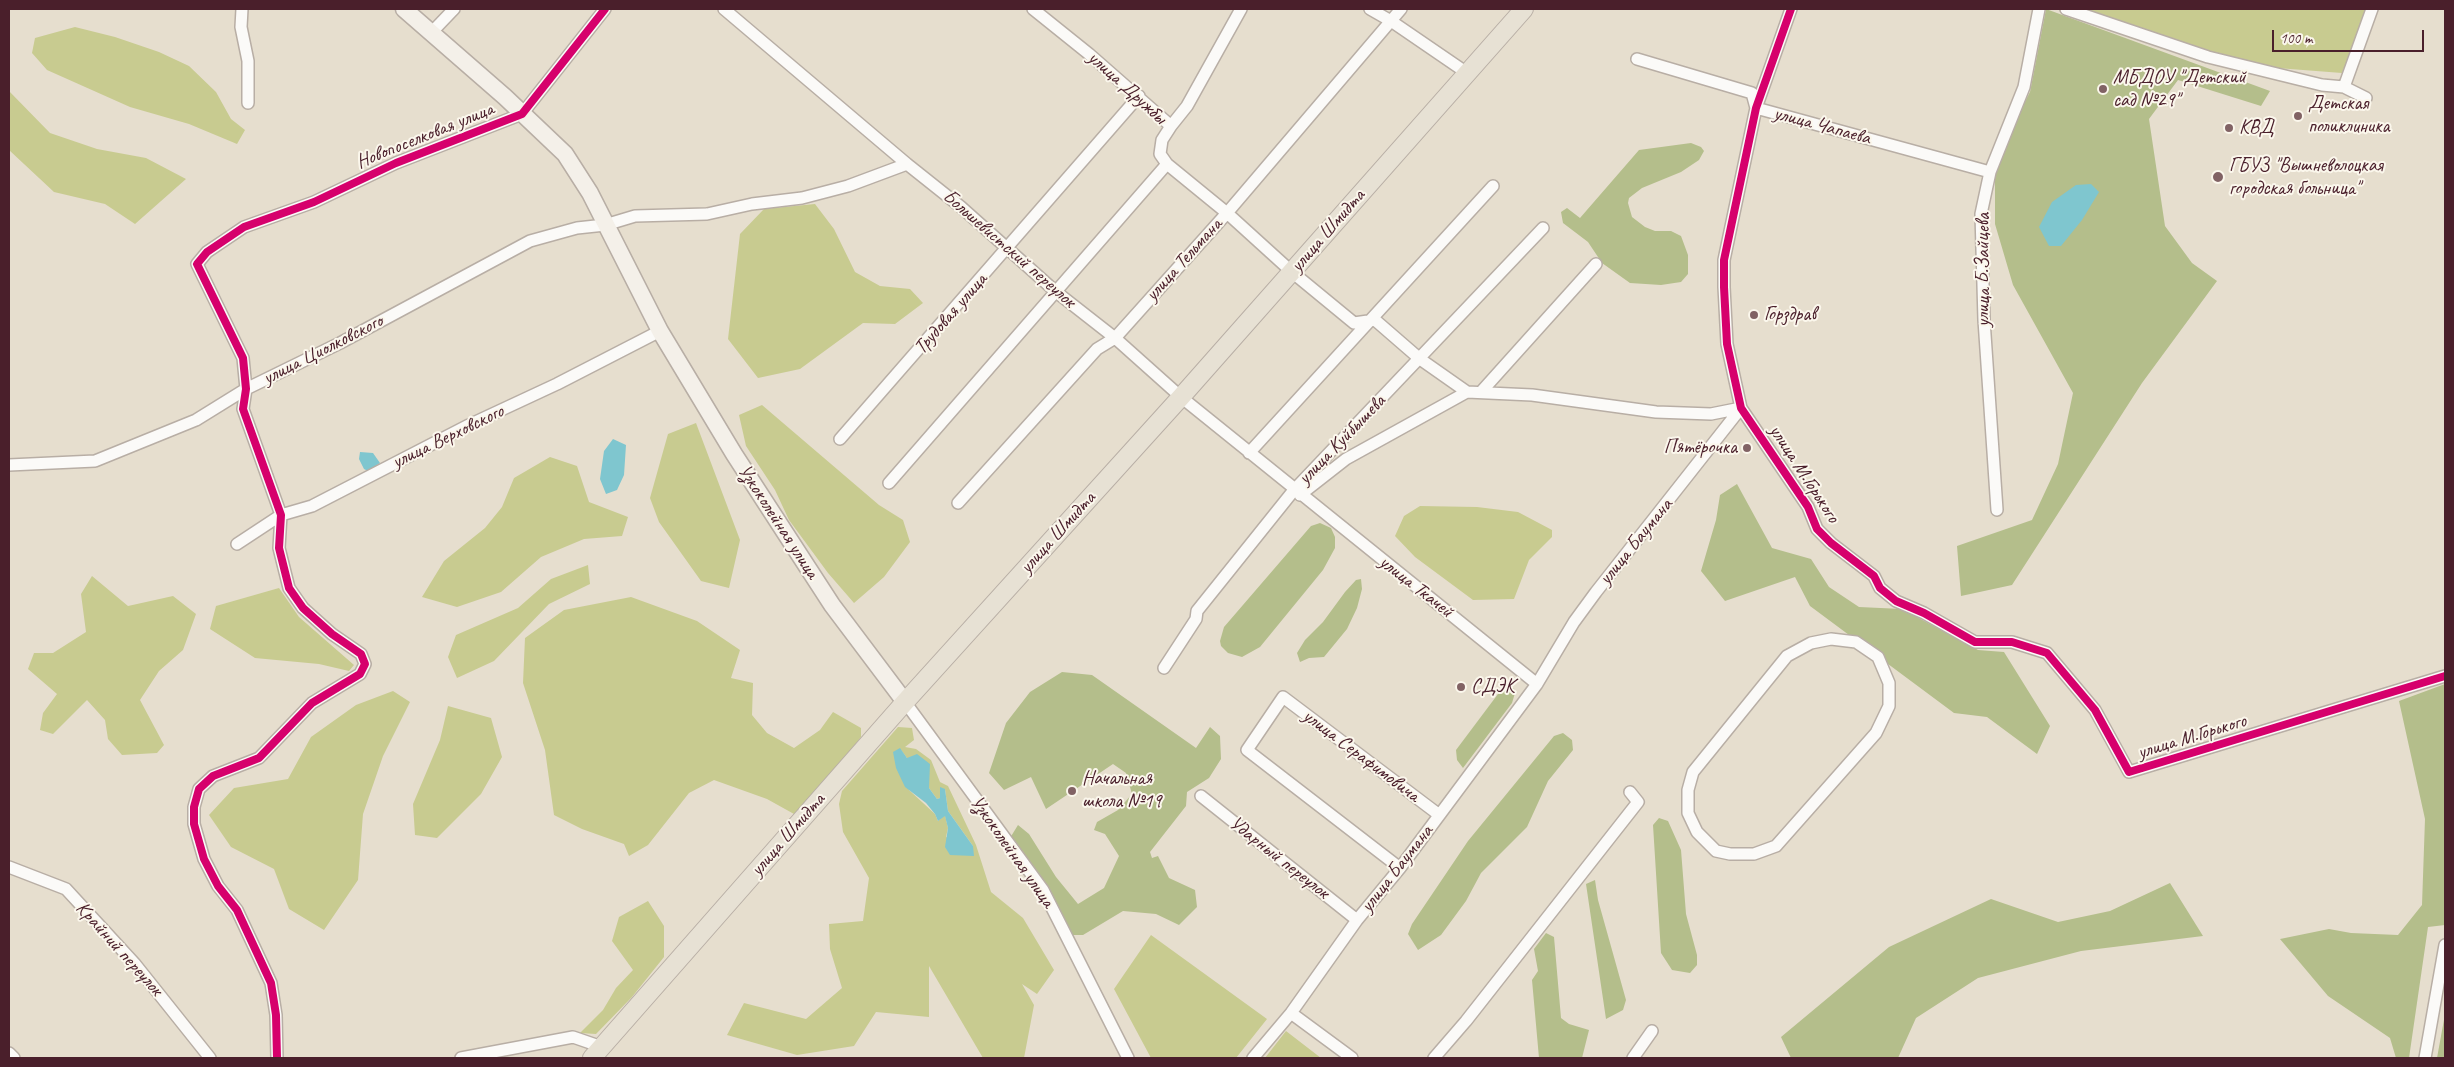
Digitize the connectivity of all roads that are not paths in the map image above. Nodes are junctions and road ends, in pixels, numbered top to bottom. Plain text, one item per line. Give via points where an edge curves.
1 (242, 9) edge
2 (404, 9) edge
3 (454, 9) edge
4 (605, 9) edge
5 (724, 9) edge
6 (1033, 9) edge
7 (1241, 9) edge
8 (1370, 9) edge
9 (1401, 9) edge
10 (1524, 9) edge
11 (1791, 9) edge
12 (2039, 9) edge
13 (2066, 9) edge
14 (2372, 9) edge
15 (1391, 21) junction
16 (431, 33) junction
17 (1637, 59) dead end
18 (1467, 73) junction
19 (2344, 88) junction
20 (1139, 96) junction
21 (2366, 98) dead end
22 (248, 103) dead end
23 (1756, 108) junction
24 (522, 114) junction
25 (1171, 126) junction
26 (907, 164) junction
27 (1167, 164) junction
28 (1990, 172) junction
29 (1493, 186) dead end
30 (1227, 213) junction
31 (605, 225) junction
32 (1543, 228) dead end
33 (1009, 248) junction
34 (1596, 264) dead end
35 (1292, 272) junction
36 (1055, 291) junction
37 (1370, 321) junction
38 (660, 331) junction
39 (1115, 338) junction
40 (1420, 359) junction
41 (246, 389) junction
42 (1466, 392) junction
43 (1481, 392) junction
44 (1181, 397) junction
45 (1741, 408) junction
46 (840, 439) dead end
47 (1249, 453) junction
48 (9, 465) edge
49 (889, 483) dead end
50 (1297, 492) junction
51 (958, 503) dead end
52 (1997, 510) dead end
53 (281, 515) junction
54 (237, 544) dead end
55 (1164, 668) dead end
56 (2445, 676) edge
57 (1537, 684) junction
58 (905, 702) junction
59 (1630, 792) dead end
60 (1201, 796) dead end
61 (1438, 814) junction
62 (1716, 851) joint
63 (9, 867) edge
64 (1400, 868) junction
65 (1357, 920) junction
66 (2445, 945) edge
67 (1291, 1013) junction
68 (1652, 1031) dead end
69 (597, 1052) edge
70 (9, 1053) edge
71 (14, 1058) edge
72 (210, 1058) edge
73 (277, 1058) edge
74 (461, 1058) edge
75 (1128, 1058) edge
76 (1253, 1058) edge
77 (1352, 1058) edge
78 (1434, 1058) edge
79 (1633, 1058) edge
80 (2425, 1058) edge

1 - 22 street via 241,27 248,60
2 - 16 street, Узкоколейная улица
3 - 16 street
4 - 24 street, Новопоселковая улица
5 - 26 street, Большевистский переулок
6 - 20 street, улица Дружбы
7 - 25 street via 1187,106
8 - 15 street
9 - 15 street, улица Тельмана
10 - 18 main road, улица Шмидта
11 - 23 street, улица М.Горького
12 - 28 street, улица Б.Зайцева via 2024,88
13 - 19 street via 2208,58
14 - 19 street
15 - 18 street
15 - 30 street, улица Тельмана
16 - 24 street, Узкоколейная улица
17 - 23 street, улица Чапаева via 1752,93
18 - 35 main road, улица Шмидта
19 - 21 street
20 - 25 street, улица Дружбы
20 - 33 street, Трудовая улица
23 - 28 street, улица Чапаева
23 - 45 street, улица М.Горького via 1724,260 1727,344
24 - 31 street, Узкоколейная улица via 565,154 590,193
24 - 41 street, Новопоселковая улица via 396,163 314,202 244,227 207,252 197,264 243,358
25 - 27 street, улица Дружбы via 1162,140 1160,154
26 - 31 street, улица Циолковского via 848,186 802,198 706,214 635,216
26 - 33 street, Большевистский переулок
27 - 30 street
27 - 36 street
28 - 52 street, улица Б.Зайцева via 1982,224 1984,320
29 - 37 street
30 - 35 street
30 - 39 street, улица Тельмана
31 - 38 street, Узкоколейная улица
31 - 41 street, улица Циолковского via 577,228 530,241 340,343
32 - 40 street, улица Куйбышева
33 - 36 street, Большевистский переулок
33 - 46 street, Трудовая улица
34 - 43 street
35 - 37 street via 1354,323
35 - 44 main road, улица Шмидта
36 - 39 street, Большевистский переулок
36 - 49 street
37 - 40 street via 1375,320
37 - 47 street
38 - 53 street, улица Верховского via 312,506
38 - 58 street, Узкоколейная улица via 734,454 832,605
39 - 44 street, Большевистский переулок
39 - 51 street, улица Тельмана via 1097,349
40 - 42 street
40 - 50 street, улица Куйбышева
41 - 48 street, улица Циолковского via 196,420 95,461
41 - 53 street via 243,409
42 - 43 street
42 - 50 street via 1346,459
43 - 45 street via 1532,395 1656,412 1711,414
44 - 47 street, Большевистский переулок
44 - 58 main road, улица Шмидта
45 - 56 street, улица М.Горького via 1808,507 1817,529 1831,543 1874,576 1880,588 1896,600 1975,642 2012,642 2047,653 2095,710 2129,772
45 - 57 street, улица Баумана via 1590,600
47 - 50 street, Большевистский переулок
50 - 55 street, улица Куйбышева via 1197,611 1196,619
50 - 57 street, улица Ткачей
53 - 54 street, улица Верховского
53 - 73 street via 279,548 289,588 303,608 361,654 365,664 360,674 312,703 259,758 213,776 199,789 194,807 194,824 204,859 218,886 237,910 271,983
57 - 61 street, улица Баумана
58 - 69 main road, улица Шмидта
58 - 75 street, Узкоколейная улица via 1043,890
59 - 78 street via 1638,802
60 - 65 street, Ударный переулок
61 - 64 street, улица Баумана
61 - 64 street, улица Серафимовича via 1283,698 1247,750
62 - 62 street via 1754,854 1776,846 1876,733 1889,706 1889,682 1878,657 1856,642 1831,639 1811,644 1787,656 1693,772 1688,790 1688,813 1697,832
63 - 72 street, Крайний переулок via 66,889 135,964
64 - 65 street, улица Баумана
65 - 67 street, улица Баумана
66 - 80 street
67 - 76 street, улица Баумана
67 - 77 street
68 - 79 street
69 - 74 street via 573,1037
70 - 71 street

